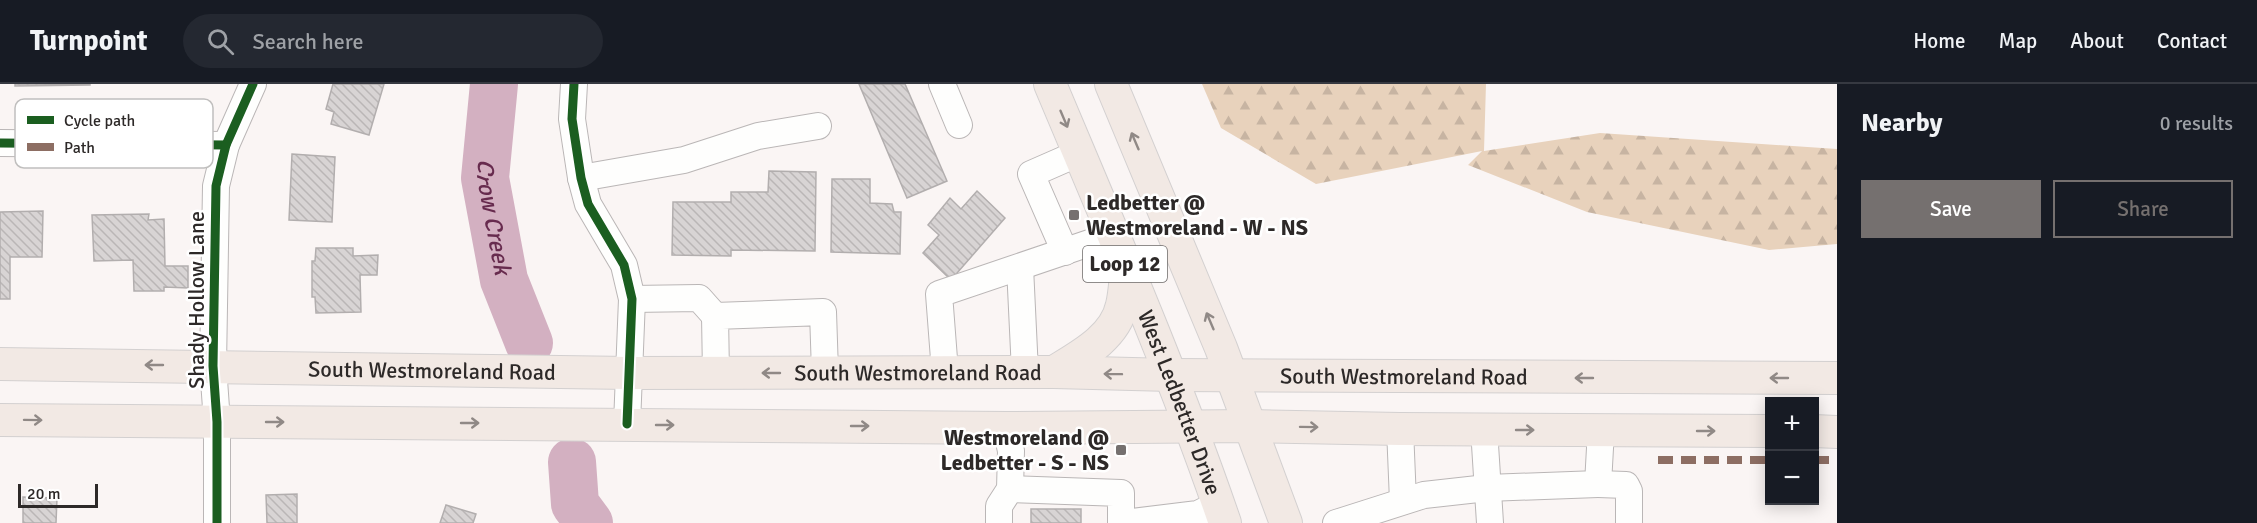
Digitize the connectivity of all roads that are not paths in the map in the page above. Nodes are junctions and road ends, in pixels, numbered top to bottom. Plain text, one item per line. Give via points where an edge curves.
1 (253, 84) edge
2 (573, 84) edge
3 (942, 84) edge
4 (1050, 84) edge
5 (1111, 84) edge
6 (959, 125) dead end
7 (818, 126) dead end
8 (0, 143) edge
9 (15, 143) edge
10 (213, 145) edge
11 (226, 145) junction
12 (1079, 153) junction
13 (581, 178) junction
14 (1113, 235) junction
15 (1065, 252) junction
16 (1020, 267) junction
17 (1127, 267) junction
18 (632, 299) junction
19 (715, 316) junction
20 (0, 364) edge
21 (213, 366) junction
22 (825, 372) junction
23 (945, 372) junction
24 (1040, 372) junction
25 (629, 373) junction
26 (716, 373) junction
27 (1171, 375) junction
28 (1232, 375) junction
29 (1837, 378) edge
30 (0, 420) edge
31 (217, 422) junction
32 (627, 424) junction
33 (1191, 426) junction
34 (1251, 426) junction
35 (1006, 428) junction
36 (1400, 429) junction
37 (1484, 429) junction
38 (1601, 430) junction
39 (1765, 431) edge
40 (1819, 431) edge
41 (1837, 432) edge
42 (1598, 484) junction
43 (1487, 488) junction
44 (1010, 489) junction
45 (1403, 501) junction
46 (1221, 513) edge
47 (1375, 517) edge
48 (217, 523) edge
49 (999, 523) edge
50 (1122, 523) edge
51 (1286, 523) edge
52 (1336, 523) edge
53 (1490, 523) edge
54 (1629, 523) edge

1 - 11 street, Shady Hollow Lane
2 - 13 street via 572,118
3 - 6 street
4 -> 12 main road, West Ledbetter Drive / Loop 12
28 -> 5 main road, Loop 12
7 - 13 street via 758,136 684,160
8 - 9 street
10 - 11 street
11 - 21 street, Shady Hollow Lane via 216,186
12 - 14 main road, West Ledbetter Drive / Loop 12
12 - 15 street via 1031,174
13 - 18 street via 588,204 624,265
14 - 15 street
14 - 17 main road, West Ledbetter Drive / Loop 12
15 - 16 street
16 - 23 street via 939,294
16 - 24 street
17 - 24 main road via 1122,307 1110,329 1098,343
17 - 27 main road, West Ledbetter Drive / Loop 12
18 - 19 street via 699,298
18 - 25 street
19 - 22 street via 823,312
19 - 26 street
21 -> 20 main road, South Westmoreland Road
21 - 25 main road, South Westmoreland Road
21 - 31 street, Shady Hollow Lane
22 - 23 main road, South Westmoreland Road
22 -> 26 main road, South Westmoreland Road
23 - 24 main road, South Westmoreland Road
27 -> 24 main road, South Westmoreland Road
25 - 26 main road, South Westmoreland Road
25 - 32 street
27 - 28 main road, South Westmoreland Road
27 - 33 main road, West Ledbetter Drive / Loop 12
29 -> 28 main road, South Westmoreland Road
28 - 34 main road, Loop 12
30 -> 31 main road
31 -> 32 main road
31 - 48 street, Shady Hollow Lane
32 -> 35 main road
33 - 34 main road
33 - 35 main road
33 - 46 main road, West Ledbetter Drive / Loop 12
34 -> 36 main road
34 - 51 main road, Loop 12
35 - 44 street via 1011,451
36 - 37 main road
36 - 45 street
37 -> 38 main road
37 - 43 street
38 -> 39 main road
38 - 42 street
40 - 41 main road
42 - 43 street
42 - 54 street via 1626,484
43 - 45 street
43 - 53 street
44 - 49 street via 999,506
44 - 50 street via 1120,493
45 - 47 street
46 - 50 street
47 - 52 street

